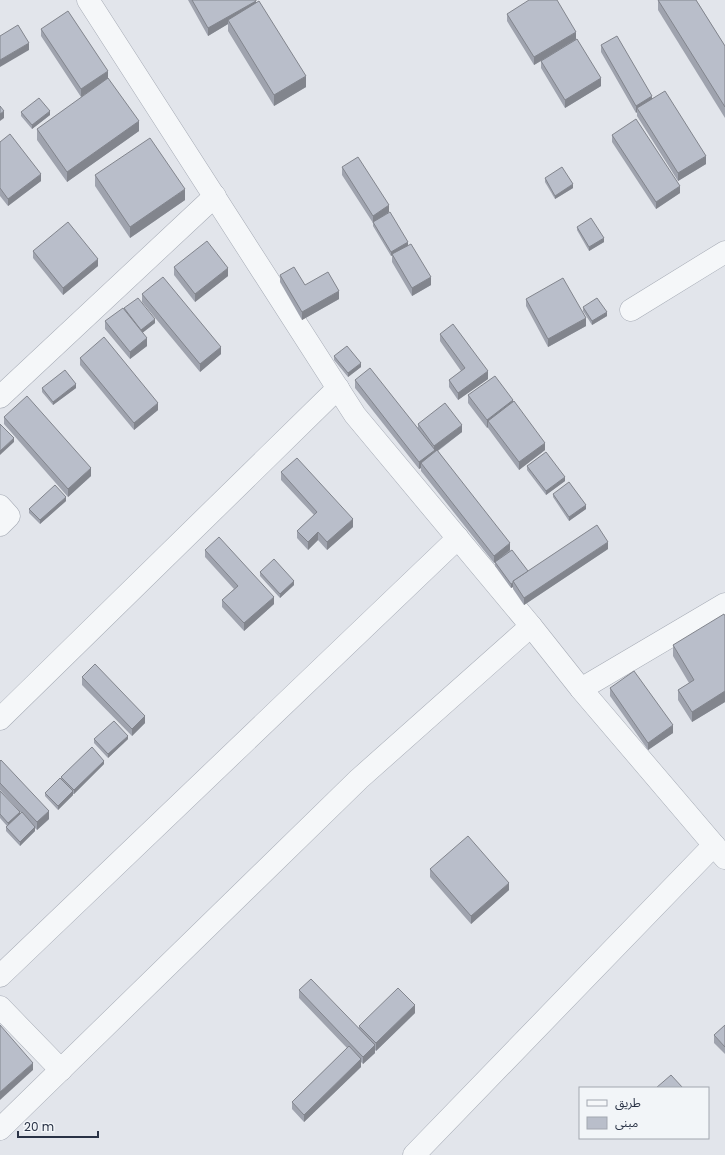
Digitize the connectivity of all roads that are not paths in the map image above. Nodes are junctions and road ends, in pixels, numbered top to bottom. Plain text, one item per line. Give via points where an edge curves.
1 (88, 0) edge
2 (215, 196) junction
3 (725, 252) edge
4 (631, 310) dead end
5 (338, 388) junction
6 (0, 397) edge
7 (0, 506) edge
8 (0, 525) edge
9 (458, 538) junction
10 (725, 604) edge
11 (531, 626) junction
12 (581, 689) junction
13 (0, 719) edge
14 (720, 851) edge
15 (0, 976) edge
16 (0, 1007) edge
17 (61, 1070) junction
18 (0, 1129) edge
19 (414, 1155) edge

1 - 2 street
2 - 5 street
2 - 6 street
3 - 4 street
5 - 9 street via 355,415
5 - 13 street
7 - 8 street via 9,516
9 - 11 street
9 - 15 street
10 - 12 street
11 - 12 street
11 - 17 street via 359,779
12 - 14 street
14 - 19 street
16 - 17 street
17 - 18 street

